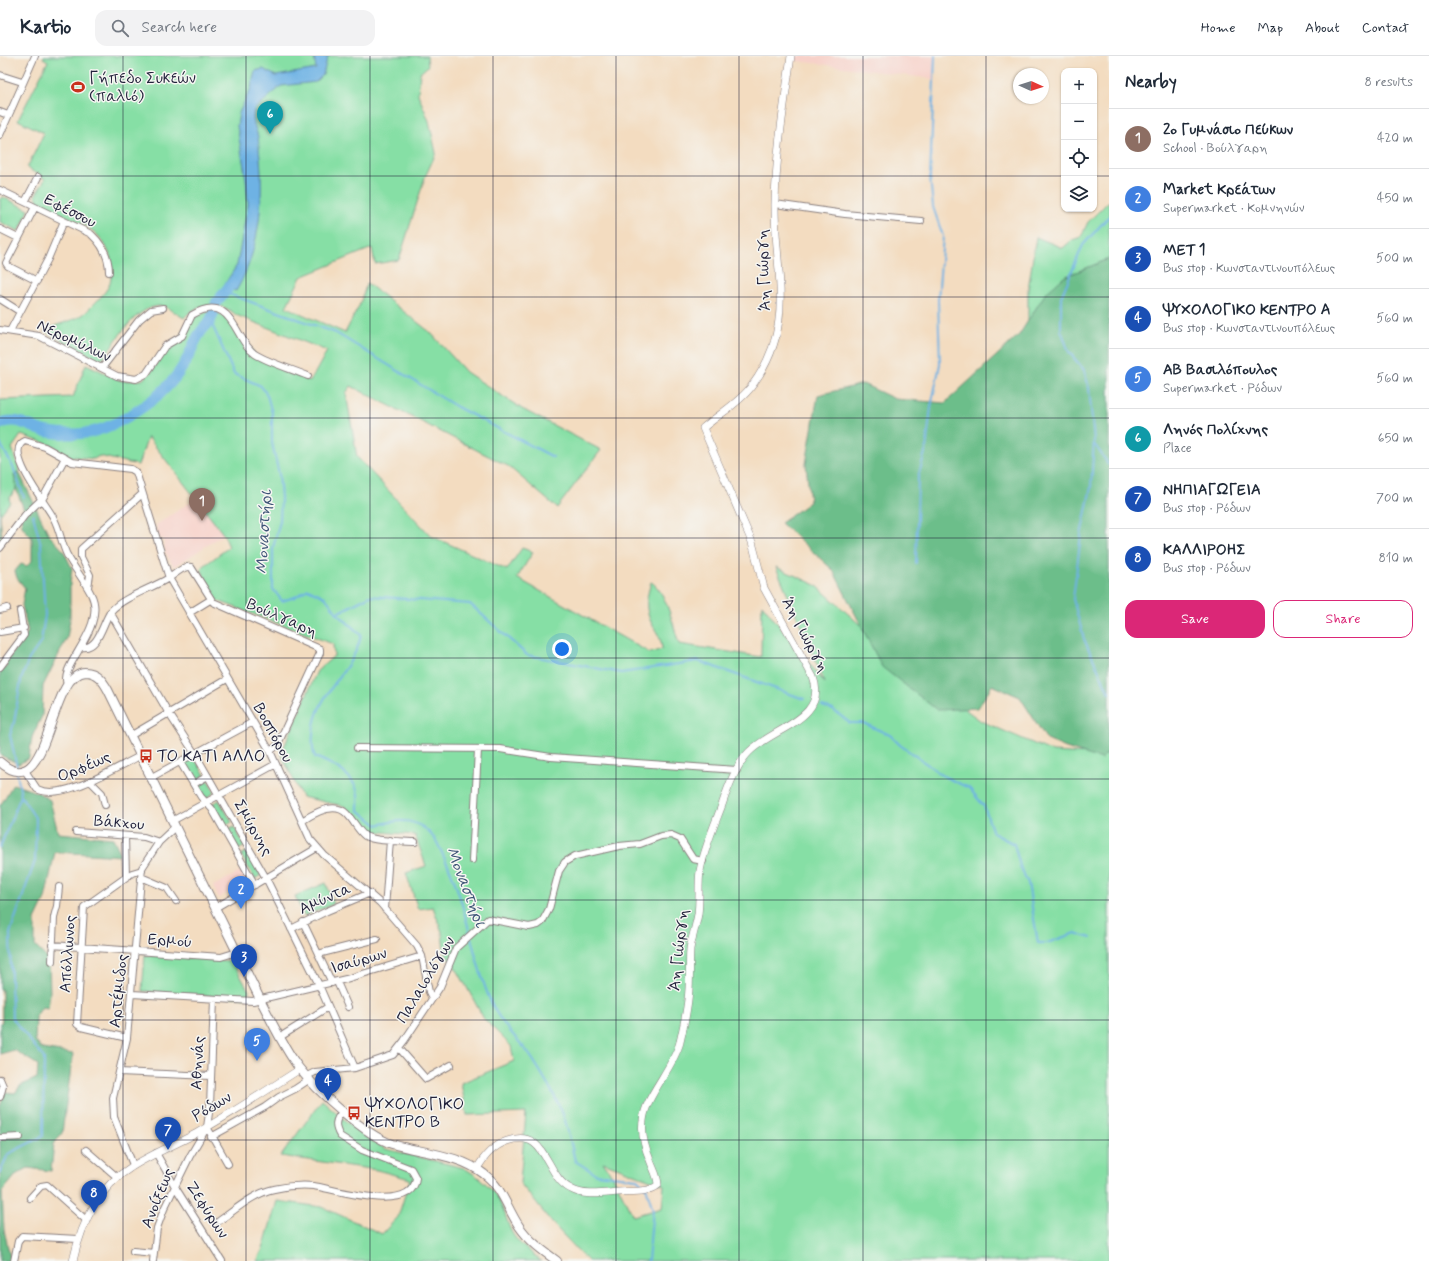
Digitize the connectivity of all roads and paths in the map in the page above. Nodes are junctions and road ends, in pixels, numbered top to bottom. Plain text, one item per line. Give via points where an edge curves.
1 (34, 56) edge
2 (791, 56) edge
3 (0, 75) edge
4 (22, 82) junction
5 (0, 112) edge
6 (8, 115) junction
7 (0, 135) edge
8 (38, 177) dead end
9 (0, 190) edge
10 (25, 202) junction
11 (775, 204) junction
12 (35, 207) junction
13 (64, 221) junction
14 (921, 221) dead end
15 (0, 229) edge
16 (18, 238) junction
17 (109, 272) dead end
18 (36, 281) junction
19 (0, 299) edge
20 (163, 308) dead end
21 (20, 311) junction
22 (0, 330) edge
23 (10, 331) junction
24 (102, 368) junction
25 (308, 376) dead end
26 (65, 458) junction
27 (142, 494) junction
28 (41, 501) junction
29 (0, 548) edge
30 (169, 578) junction
31 (88, 587) junction
32 (210, 600) junction
33 (7, 608) dead end
34 (0, 610) edge
35 (20, 611) dead end
36 (110, 612) junction
37 (189, 613) junction
38 (24, 628) junction
39 (0, 632) edge
40 (82, 646) junction
41 (2, 659) edge
42 (0, 667) edge
43 (227, 679) junction
44 (67, 684) junction
45 (168, 712) junction
46 (253, 722) junction
47 (130, 736) junction
48 (357, 748) dead end
49 (478, 750) junction
50 (270, 751) junction
51 (194, 754) junction
52 (140, 756) junction
53 (0, 762) edge
54 (180, 762) junction
55 (276, 764) junction
56 (19, 770) junction
57 (737, 770) junction
58 (208, 776) junction
59 (150, 778) junction
60 (90, 781) junction
61 (194, 784) junction
62 (219, 795) junction
63 (206, 803) junction
64 (105, 805) dead end
65 (302, 821) junction
66 (235, 823) junction
67 (174, 824) junction
68 (224, 830) junction
69 (76, 832) dead end
70 (126, 836) junction
71 (390, 840) junction
72 (159, 842) junction
73 (415, 842) dead end
74 (248, 846) junction
75 (317, 848) junction
76 (237, 854) junction
77 (472, 860) dead end
78 (703, 861) junction
79 (142, 870) junction
80 (126, 877) junction
81 (141, 877) junction
82 (266, 878) junction
83 (255, 885) junction
84 (59, 887) dead end
85 (370, 893) junction
86 (176, 901) dead end
87 (215, 908) junction
88 (385, 909) junction
89 (302, 922) junction
90 (291, 929) junction
91 (377, 939) dead end
92 (52, 945) junction
93 (82, 947) junction
94 (136, 952) junction
95 (237, 952) junction
96 (318, 954) junction
97 (422, 956) junction
98 (52, 960) dead end
99 (334, 982) junction
100 (319, 985) junction
101 (132, 994) junction
102 (432, 998) junction
103 (214, 999) junction
104 (260, 999) junction
105 (328, 1007) junction
106 (348, 1007) dead end
107 (280, 1037) junction
108 (127, 1038) junction
109 (399, 1048) junction
110 (451, 1065) dead end
111 (355, 1068) junction
112 (300, 1069) junction
113 (119, 1072) junction
114 (211, 1076) junction
115 (308, 1078) junction
116 (0, 1079) edge
117 (0, 1097) edge
118 (343, 1111) junction
119 (207, 1127) junction
120 (20, 1137) dead end
121 (211, 1137) junction
122 (0, 1138) edge
123 (86, 1150) dead end
124 (156, 1153) junction
125 (228, 1164) dead end
126 (133, 1165) junction
127 (477, 1169) junction
128 (117, 1177) junction
129 (175, 1187) junction
130 (30, 1198) dead end
131 (86, 1220) junction
132 (219, 1222) dead end
133 (78, 1239) junction
134 (133, 1251) dead end
135 (154, 1253) junction
136 (14, 1261) edge
137 (73, 1261) edge
138 (153, 1261) edge
139 (222, 1261) edge
140 (557, 1261) edge

1 - 4 street
2 - 11 street, Άη Γιώργη via 782,111
3 - 4 street
4 - 6 street
5 - 6 street
6 - 7 street
8 - 10 street
9 - 10 street, Εφέσσου
10 - 12 street, Εφέσσου
11 - 14 street
11 - 57 street, Άη Γιώργη via 781,306 778,333 766,363 751,387 738,401 703,428 752,542 764,588 813,676 816,694 807,713 755,746
12 - 13 street, Εφέσσου
12 - 16 street
13 - 17 street, Εφέσσου via 97,240 105,252
13 - 18 street
15 - 16 street
16 - 18 street via 6,264
18 - 21 street
19 - 21 street
20 - 24 street via 150,310 139,320
21 - 23 street
22 - 23 street, Νερομύλων
23 - 24 street, Νερομύλων via 42,338
24 - 25 street, Νερομύλων via 128,379 143,376 165,346 182,336 192,315 211,308 232,320 253,353
26 - 27 street, Βοσπόρου via 75,462 133,469 137,473
26 - 28 street
26 - 28 street via 31,442 24,441 19,446 19,457
27 - 30 street, Βοσπόρου
27 - 31 street via 81,549 81,557 90,575
28 - 29 street via 25,515
28 - 31 street via 53,517 67,554
30 - 32 street via 187,566 191,567
30 - 36 street via 120,603
30 - 37 street, Βοσπόρου
31 - 40 street via 94,600 94,610 90,629
32 - 37 street
32 - 50 street, Βούλγαρη via 320,649 277,746
33 - 34 street
35 - 38 street
36 - 40 street via 94,643 89,647
36 - 45 street, Σμύρνης
37 - 43 street, Βοσπόρου
38 - 39 street
38 - 41 street via 23,637
40 - 44 street via 66,674
41 - 42 street
43 - 45 street
43 - 46 street, Βοσπόρου
44 - 47 main road via 82,672 98,677 108,690
44 - 56 main road via 38,757 34,764
45 - 47 street
45 - 51 street, Σμύρνης
46 - 50 street, Βοσπόρου
46 - 51 street
47 - 52 main road
48 - 49 street
49 - 57 street
49 - 77 street
50 - 55 street, Βοσπόρου
51 - 54 street
51 - 58 street, Σμύρνης
52 - 59 main road
52 - 60 street, Ορφέως
53 - 56 main road
54 - 59 street
54 - 61 street
55 - 62 street, Αρτέμιδος
55 - 65 street, Βοσπόρου
56 - 60 street, Ορφέως via 34,787 43,792 66,791
57 - 78 street, Άη Γιώργη via 721,806
58 - 61 street
58 - 62 street, Σμύρνης
59 - 67 main road
60 - 64 street via 102,794
61 - 63 street
62 - 63 street, Αρτέμιδος
62 - 66 street, Σμύρνης
63 - 67 street, Αρτέμιδος
63 - 68 street
65 - 71 street via 322,810 340,810 347,813 364,835
65 - 75 street, Βοσπόρου via 308,836
66 - 68 street
66 - 74 street, Σμύρνης
67 - 72 street, Αρτέμιδος
67 - 87 main road
68 - 76 street
69 - 70 street, Βάκχου
70 - 72 street, Βάκχου via 150,838
70 - 80 street
71 - 73 street
71 - 88 street
72 - 79 street, Αρτέμιδος
74 - 76 street
74 - 82 street, Σμύρνης
75 - 82 street
75 - 85 street, Βοσπόρου
76 - 83 street
78 - 102 street, Παλαιολόγων via 692,859 680,839 671,835 640,844 572,857 565,862 558,875 549,909 542,922 533,927 491,918 485,921 455,950 443,980
78 - 127 street, Άη Γιώργη via 690,952 688,999 680,1040 643,1120 644,1137 658,1186 635,1191 585,1194 571,1190 555,1174 541,1148 532,1141 522,1139 501,1143 490,1151
79 - 80 street, Απόλλωνος
79 - 81 street, Αρτέμιδος
80 - 93 street, Απόλλωνος via 85,906
81 - 86 street via 167,888
81 - 94 street, Αρτέμιδος
82 - 83 street
82 - 90 street, Σμύρνης
83 - 87 street
84 - 92 street
85 - 88 street, Βοσπόρου
85 - 89 street, Αμύντα
87 - 95 main road
88 - 97 street, Βοσπόρου via 417,946
89 - 90 street, Αμύντα
89 - 96 street
90 - 100 street, Σμύρνης
91 - 96 street
92 - 93 street, Ερμού
92 - 98 street
93 - 94 street, Ερμού
93 - 108 street, Απόλλωνος via 77,1024
94 - 95 street, Ερμού via 221,957
94 - 101 street, Αρτέμιδος
95 - 104 main road
96 - 99 street
97 - 99 street, Ισαύρων
97 - 102 street
99 - 100 street, Ισαύρων
99 - 106 street
100 - 104 street, Ισαύρων
100 - 105 street, Σμύρνης
101 - 103 street, Ισαύρων
101 - 108 street, Αρτέμιδος
102 - 109 street, Παλαιολόγων
103 - 104 street, Ισαύρων
103 - 114 street, Αθηνάς
104 - 107 main road
105 - 107 street
105 - 111 street, Σμύρνης
107 - 112 main road
108 - 113 street, Αρτέμιδος
109 - 110 street via 426,1079
109 - 111 street, Παλαιολόγων via 391,1056
111 - 115 street, Παλαιολόγων via 315,1072
112 - 115 main road
112 - 119 street, Ρόδων
113 - 114 street
113 - 126 street, Αρτέμιδος via 113,1098 113,1112
114 - 119 street, Αθηνάς
115 - 118 main road
115 - 121 street, Παλαιολόγων via 292,1091
116 - 117 street via 3,1085
118 - 127 main road via 364,1129 386,1141 456,1160
118 - 132 street via 336,1122 340,1136 362,1150 411,1169 416,1178 410,1190 382,1199 308,1186 275,1189 258,1196
119 - 121 street
119 - 124 street, Ρόδων
119 - 129 street, Ανοίξεως
120 - 122 street
121 - 125 street
123 - 128 street
124 - 126 street, Ρόδων
124 - 129 street, Ζεφύρων
126 - 128 street, Ρόδων
127 - 140 main road via 497,1187 527,1237
128 - 131 street, Ρόδων via 102,1194
129 - 135 street, Ανοίξεως via 157,1228
129 - 139 street, Ζεφύρων
130 - 131 street via 41,1186 47,1185
131 - 133 street, Ρόδων
133 - 136 street via 20,1237
133 - 137 street, Ρόδων
134 - 135 street
135 - 138 street, Ανοίξεως

